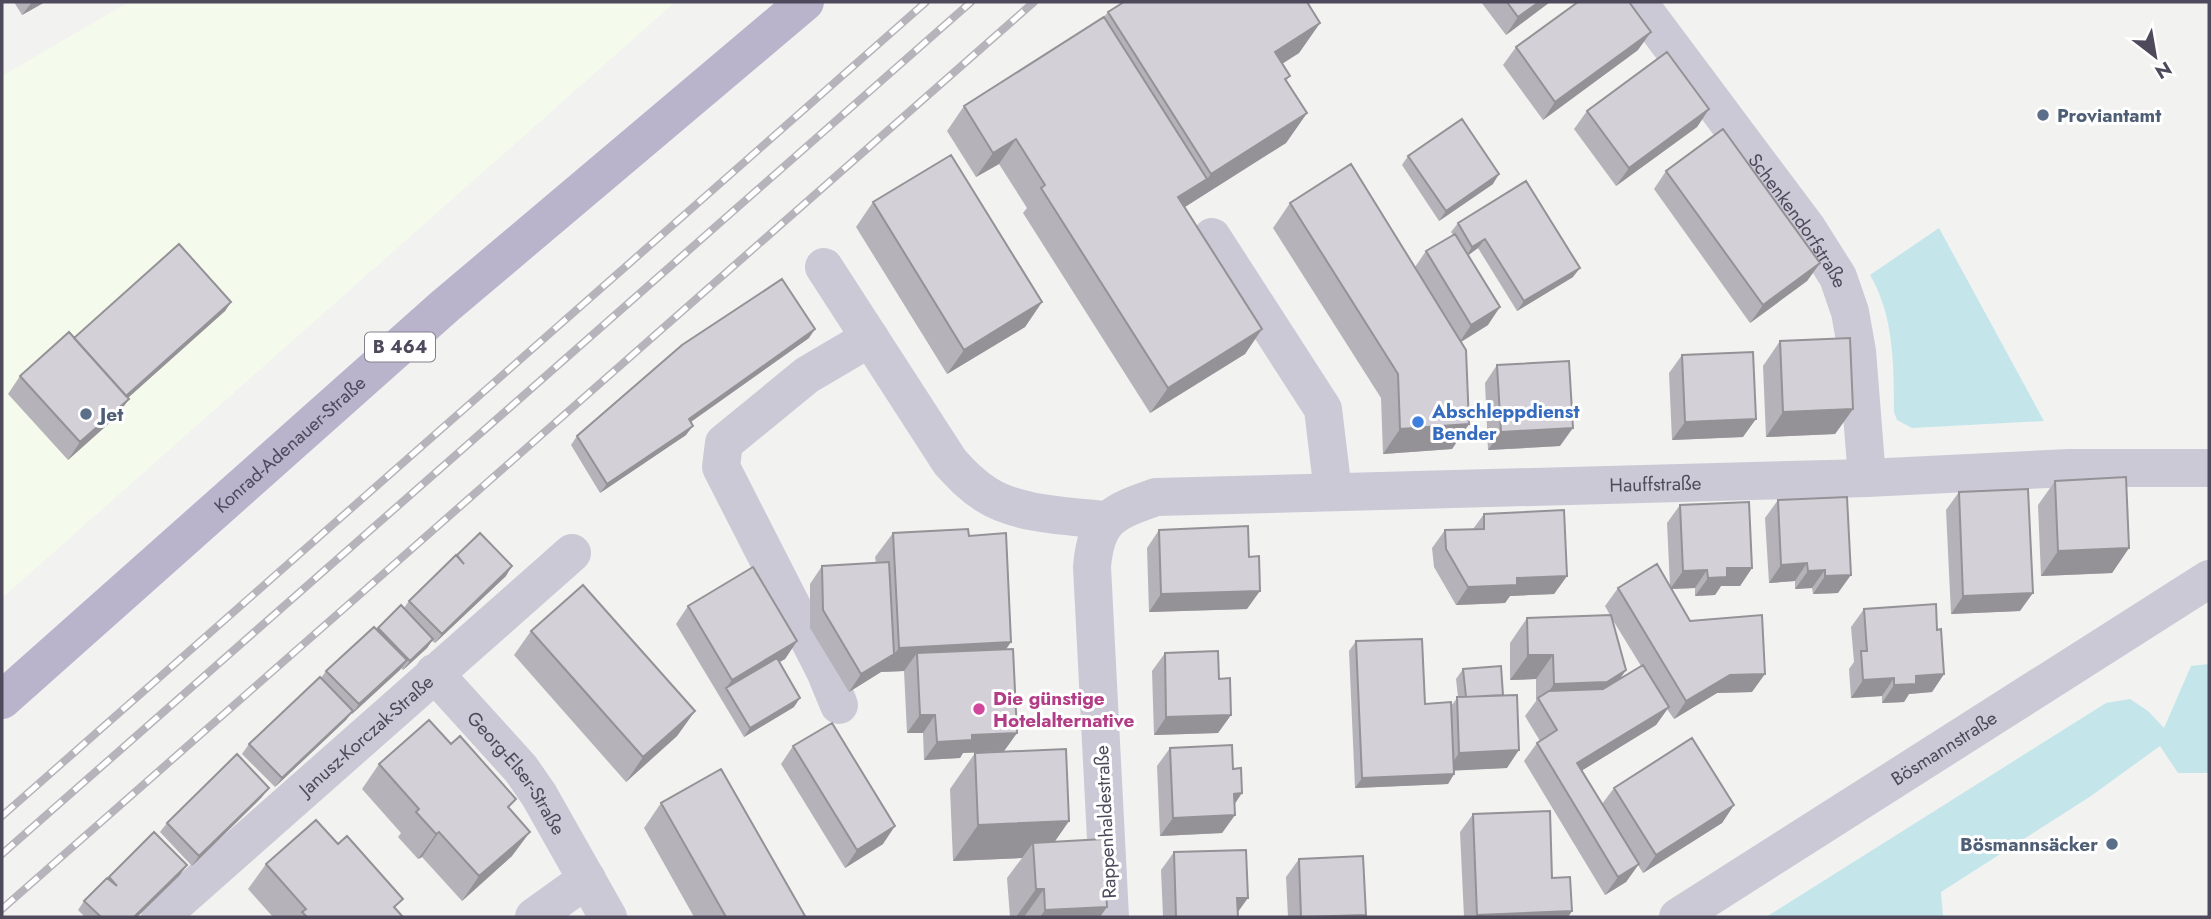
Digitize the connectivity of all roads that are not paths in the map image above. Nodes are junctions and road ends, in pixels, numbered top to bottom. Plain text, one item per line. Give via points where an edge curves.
1 (805, 2) edge
2 (1638, 2) edge
3 (1212, 237) dead end
4 (824, 267) dead end
5 (870, 338) junction
6 (2209, 468) edge
7 (1867, 478) junction
8 (1333, 492) junction
9 (1106, 520) junction
10 (572, 553) dead end
11 (2209, 579) edge
12 (434, 673) junction
13 (2, 700) edge
14 (839, 705) dead end
15 (587, 879) junction
16 (160, 917) edge
17 (534, 917) edge
18 (608, 917) edge
19 (1110, 917) edge
20 (1678, 917) edge

1 - 13 main road, Konrad-Adenauer-Straße / B 464 via 445,306
2 - 7 street, Schenkendorfstraße via 1807,228 1838,277 1857,351
3 - 8 street via 1323,409
4 - 5 street
5 - 9 street via 965,479 989,497 1017,507
5 - 14 street via 807,375 724,443 721,467
6 - 7 street, Hauffstraße via 2069,468
7 - 8 street, Hauffstraße
8 - 9 street, Hauffstraße via 1156,497
9 - 19 street, Rappenhaldestraße via 1094,542 1092,567
10 - 12 street, Janusz-Korczak-Straße
11 - 20 street, Bösmannstraße
12 - 15 street, Georg-Elser-Straße via 521,769
12 - 16 street, Janusz-Korczak-Straße
15 - 17 street
15 - 18 street, Georg-Elser-Straße

